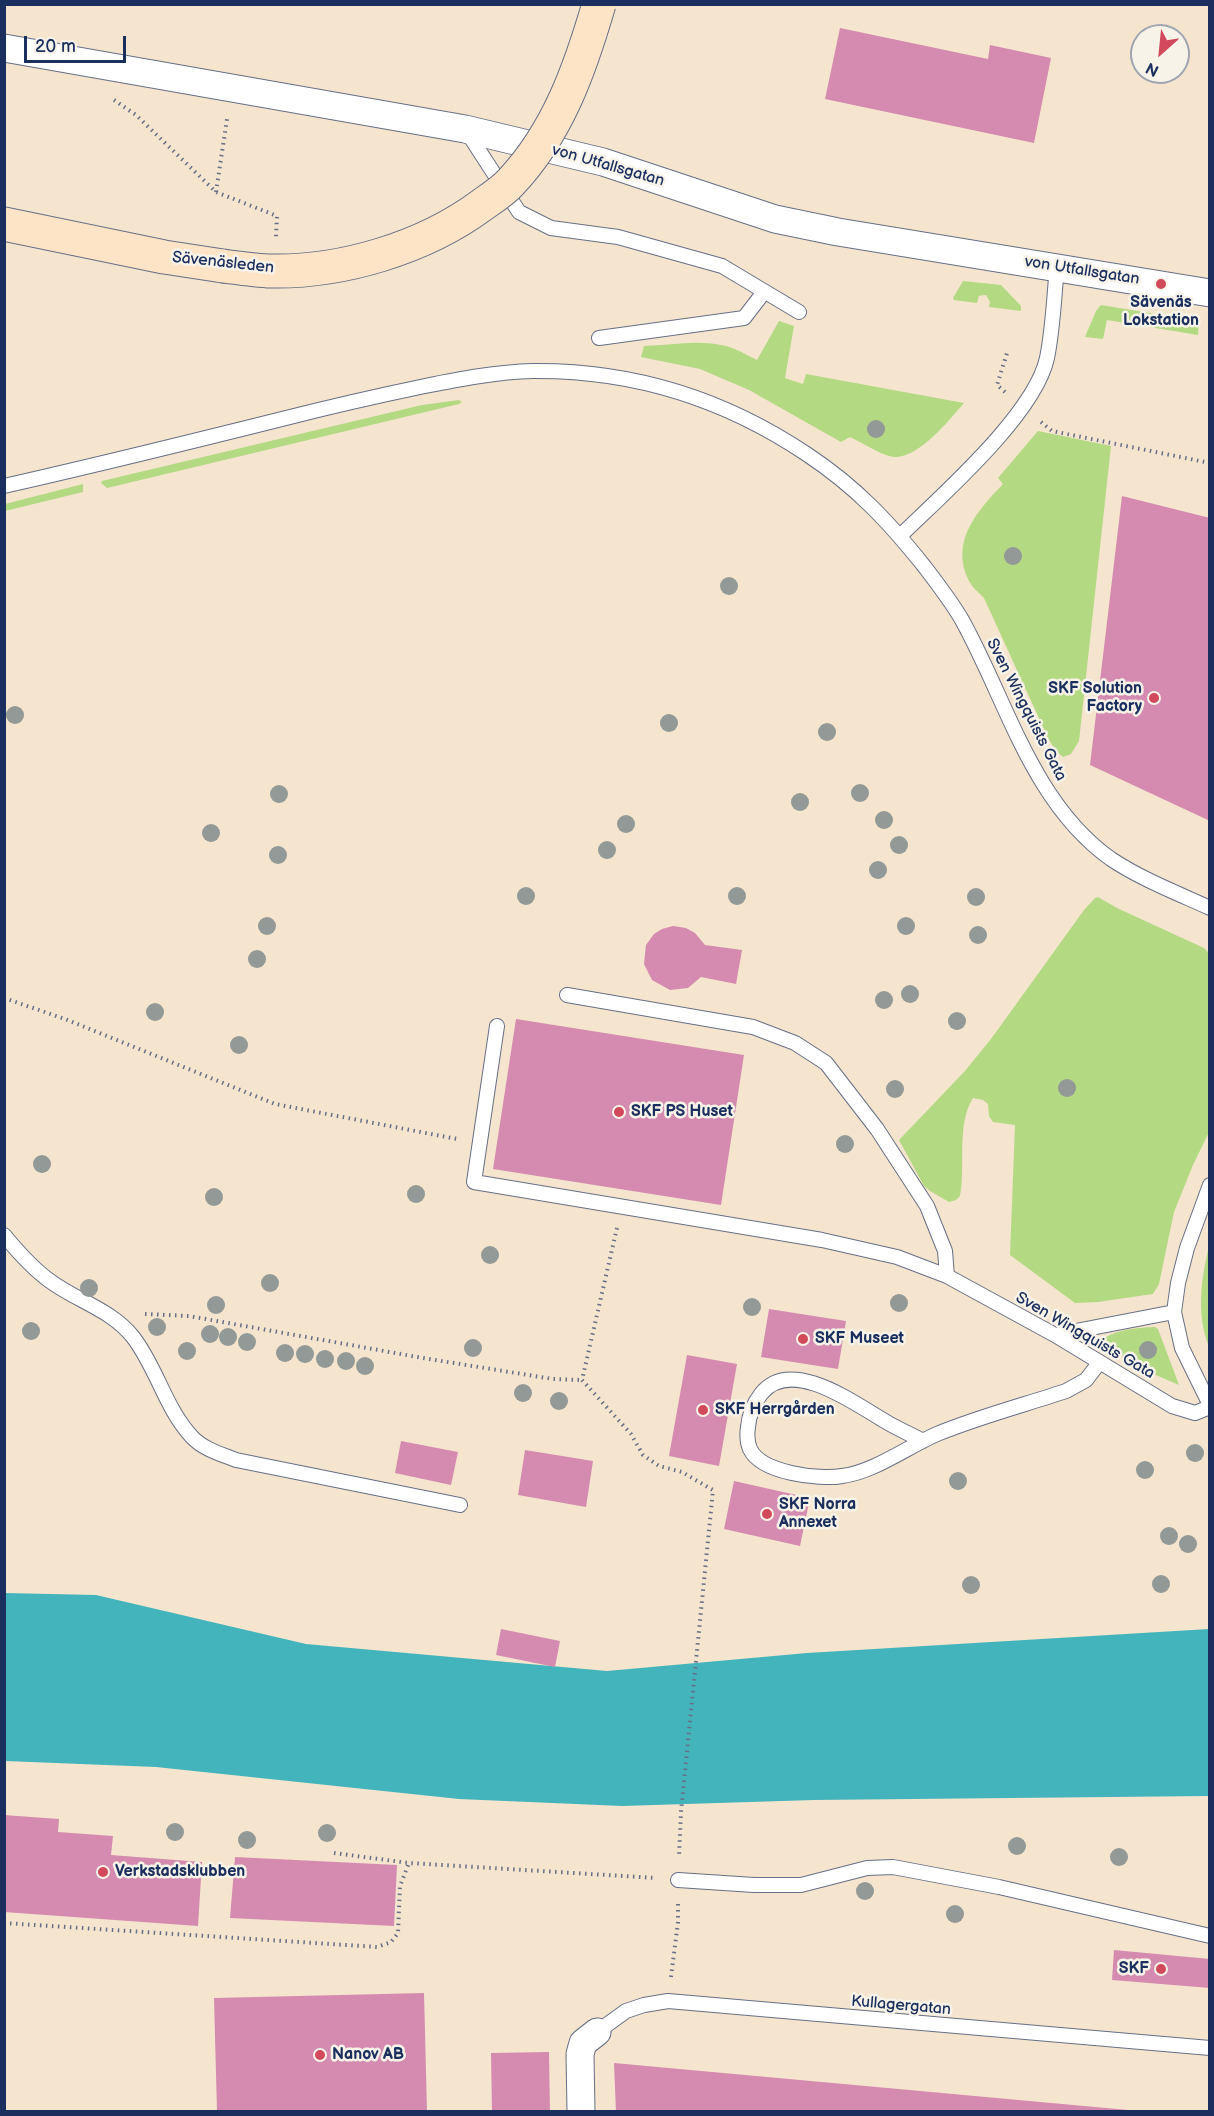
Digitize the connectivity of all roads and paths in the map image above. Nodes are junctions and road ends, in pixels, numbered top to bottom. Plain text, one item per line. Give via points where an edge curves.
1 (599, 4) edge
2 (4, 48) edge
3 (111, 98) dead end
4 (228, 116) dead end
5 (465, 129) junction
6 (216, 192) junction
7 (4, 224) edge
8 (276, 237) dead end
9 (1057, 267) junction
10 (764, 292) junction
11 (1209, 292) edge
12 (799, 312) dead end
13 (599, 338) dead end
14 (1007, 353) dead end
15 (1023, 407) junction
16 (1209, 463) edge
17 (4, 486) edge
18 (900, 536) junction
19 (1209, 908) edge
20 (567, 995) dead end
21 (4, 998) edge
22 (496, 1026) dead end
23 (478, 1143) junction
24 (1209, 1185) edge
25 (621, 1207) junction
26 (4, 1235) edge
27 (947, 1276) junction
28 (1174, 1312) junction
29 (115, 1319) junction
30 (1055, 1335) junction
31 (1099, 1364) junction
32 (582, 1380) junction
33 (1209, 1406) edge
34 (923, 1441) junction
35 (460, 1505) dead end
36 (681, 1812) dead end
37 (334, 1853) dead end
38 (409, 1863) junction
39 (678, 1880) joint
40 (678, 1895) dead end
41 (4, 1923) edge
42 (1209, 1936) edge
43 (668, 2001) junction
44 (597, 2032) joint
45 (1209, 2048) edge
46 (581, 2112) edge

1 - 7 street, Sävenäsleden, bridge via 571,90 542,142 510,183 470,214 423,240 367,259 269,271 164,257
2 - 5 street, von Utfallsgatan
3 - 6 path via 136,115
4 - 6 path
5 - 9 street, von Utfallsgatan via 603,162 775,219
5 - 10 lane via 519,212 551,228 618,237 722,266
6 - 8 path via 277,216
9 - 11 street, von Utfallsgatan
9 - 15 lane via 1046,359
10 - 12 lane
10 - 13 lane via 744,318
14 - 15 path via 997,385
15 - 16 path via 1052,431
15 - 18 lane
17 - 18 lane, Sven Wingquists Gata via 369,397 462,379 531,371 584,373 698,397 778,435 869,501
18 - 19 lane, Sven Wingquists Gata via 960,616 1038,775 1062,811 1112,859
20 - 27 lane via 753,1027 795,1043 826,1063 877,1129 927,1206 945,1251
21 - 23 path via 275,1104
22 - 23 lane
23 - 25 lane, Sven Wingquists Gata via 474,1182
24 - 28 lane, Sven Wingquists Gata via 1187,1248
25 - 27 lane, Sven Wingquists Gata via 822,1240 897,1257
25 - 32 path
26 - 29 lane via 50,1281
27 - 30 lane, Sven Wingquists Gata
28 - 30 lane
28 - 33 lane, Sven Wingquists Gata via 1182,1348
29 - 32 path via 138,1313 189,1316 447,1362
29 - 35 lane via 133,1337 176,1416 193,1438 214,1451 236,1460
30 - 31 lane, Sven Wingquists Gata
31 - 33 lane, Sven Wingquists Gata via 1172,1406 1195,1413
31 - 34 lane via 1086,1380 1066,1391
32 - 36 path via 631,1434 643,1455 713,1490
34 - 34 lane via 848,1398 818,1384 797,1380 781,1380 766,1387 756,1401 747,1436 750,1451 764,1463 816,1478 843,1476 873,1466
37 - 38 path
38 - 39 path
38 - 41 path via 400,1886 398,1933 391,1942 376,1947
39 - 42 lane via 801,1885 867,1868 893,1867 999,1887
40 - 43 path
43 - 44 lane, Kullagergatan via 626,2012
43 - 45 lane, Kullagergatan
44 - 46 street via 583,2043 579,2054

